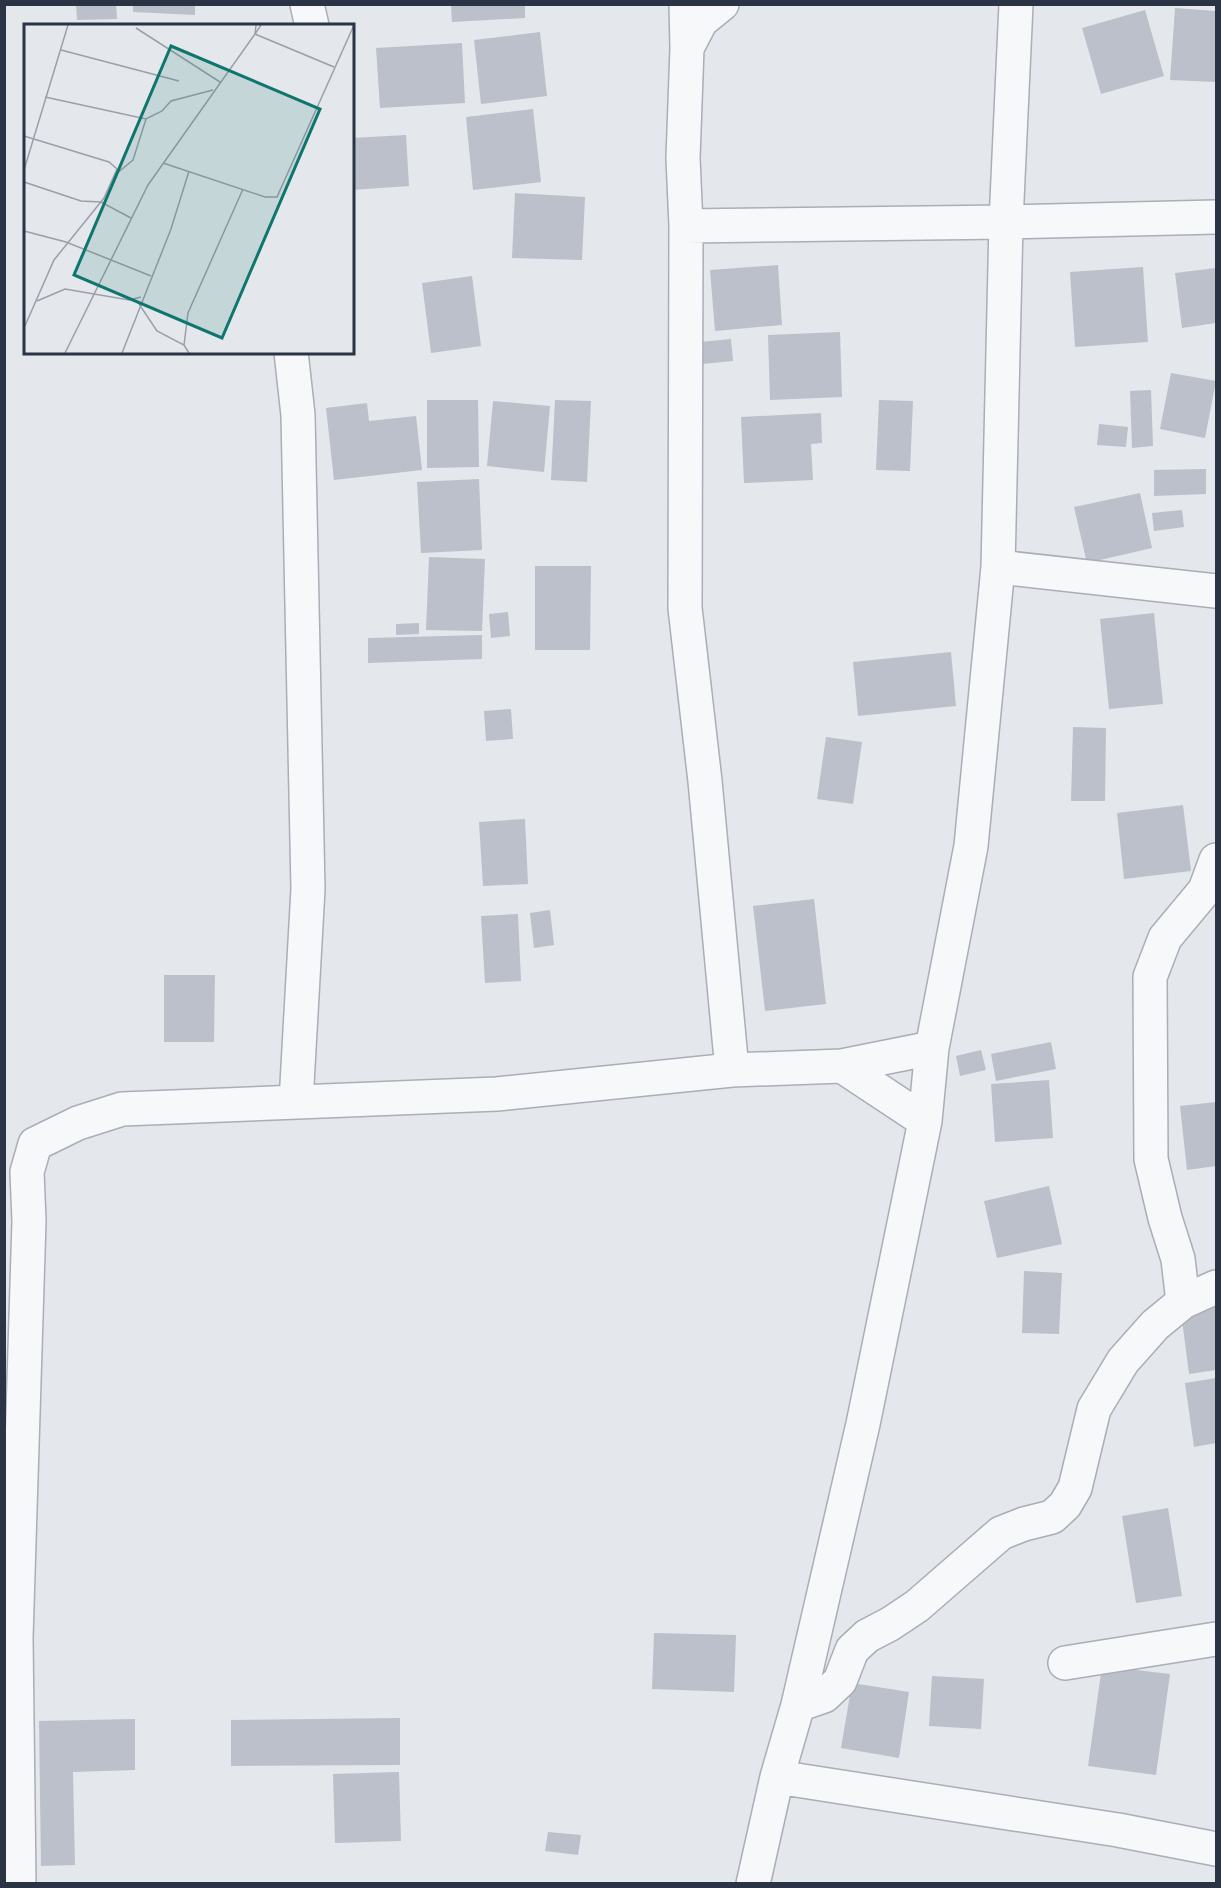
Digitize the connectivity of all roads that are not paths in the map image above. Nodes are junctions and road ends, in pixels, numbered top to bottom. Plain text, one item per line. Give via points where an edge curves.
1 (307, 4) edge
2 (686, 4) edge
3 (722, 4) edge
4 (1016, 4) edge
5 (312, 24) edge
6 (687, 48) junction
7 (1216, 217) edge
8 (1006, 222) junction
9 (686, 226) junction
10 (291, 354) edge
11 (998, 567) junction
12 (1216, 591) edge
13 (1216, 860) edge
14 (932, 1048) junction
15 (843, 1066) junction
16 (732, 1070) junction
17 (296, 1102) junction
18 (924, 1121) junction
19 (1216, 1287) edge
20 (1183, 1302) junction
21 (1216, 1639) edge
22 (1065, 1663) dead end
23 (798, 1705) junction
24 (777, 1777) junction
25 (1216, 1850) edge
26 (19, 1884) edge
27 (753, 1884) edge

1 - 5 street
2 - 6 street
3 - 6 street via 701,21
4 - 8 street
6 - 9 street via 683,158
7 - 8 street
8 - 9 street
8 - 11 street
9 - 16 street via 685,608
10 - 17 street via 298,415 308,889
11 - 12 street
11 - 14 street via 971,846
13 - 20 street via 1205,890 1165,938 1150,977 1150,1159 1178,1259
14 - 15 street
14 - 18 street
15 - 16 street
15 - 18 street
16 - 17 street via 497,1094
17 - 26 street via 122,1109 78,1123 35,1144 27,1172 29,1221 16,1638
18 - 23 street via 863,1424
19 - 20 street
20 - 23 street via 1155,1325 1123,1361 1094,1409 1075,1488 1065,1505 1052,1517 1001,1533 917,1606 867,1636 852,1650 840,1681 824,1696
21 - 22 street
23 - 24 street
24 - 25 street via 1118,1830
24 - 27 street

